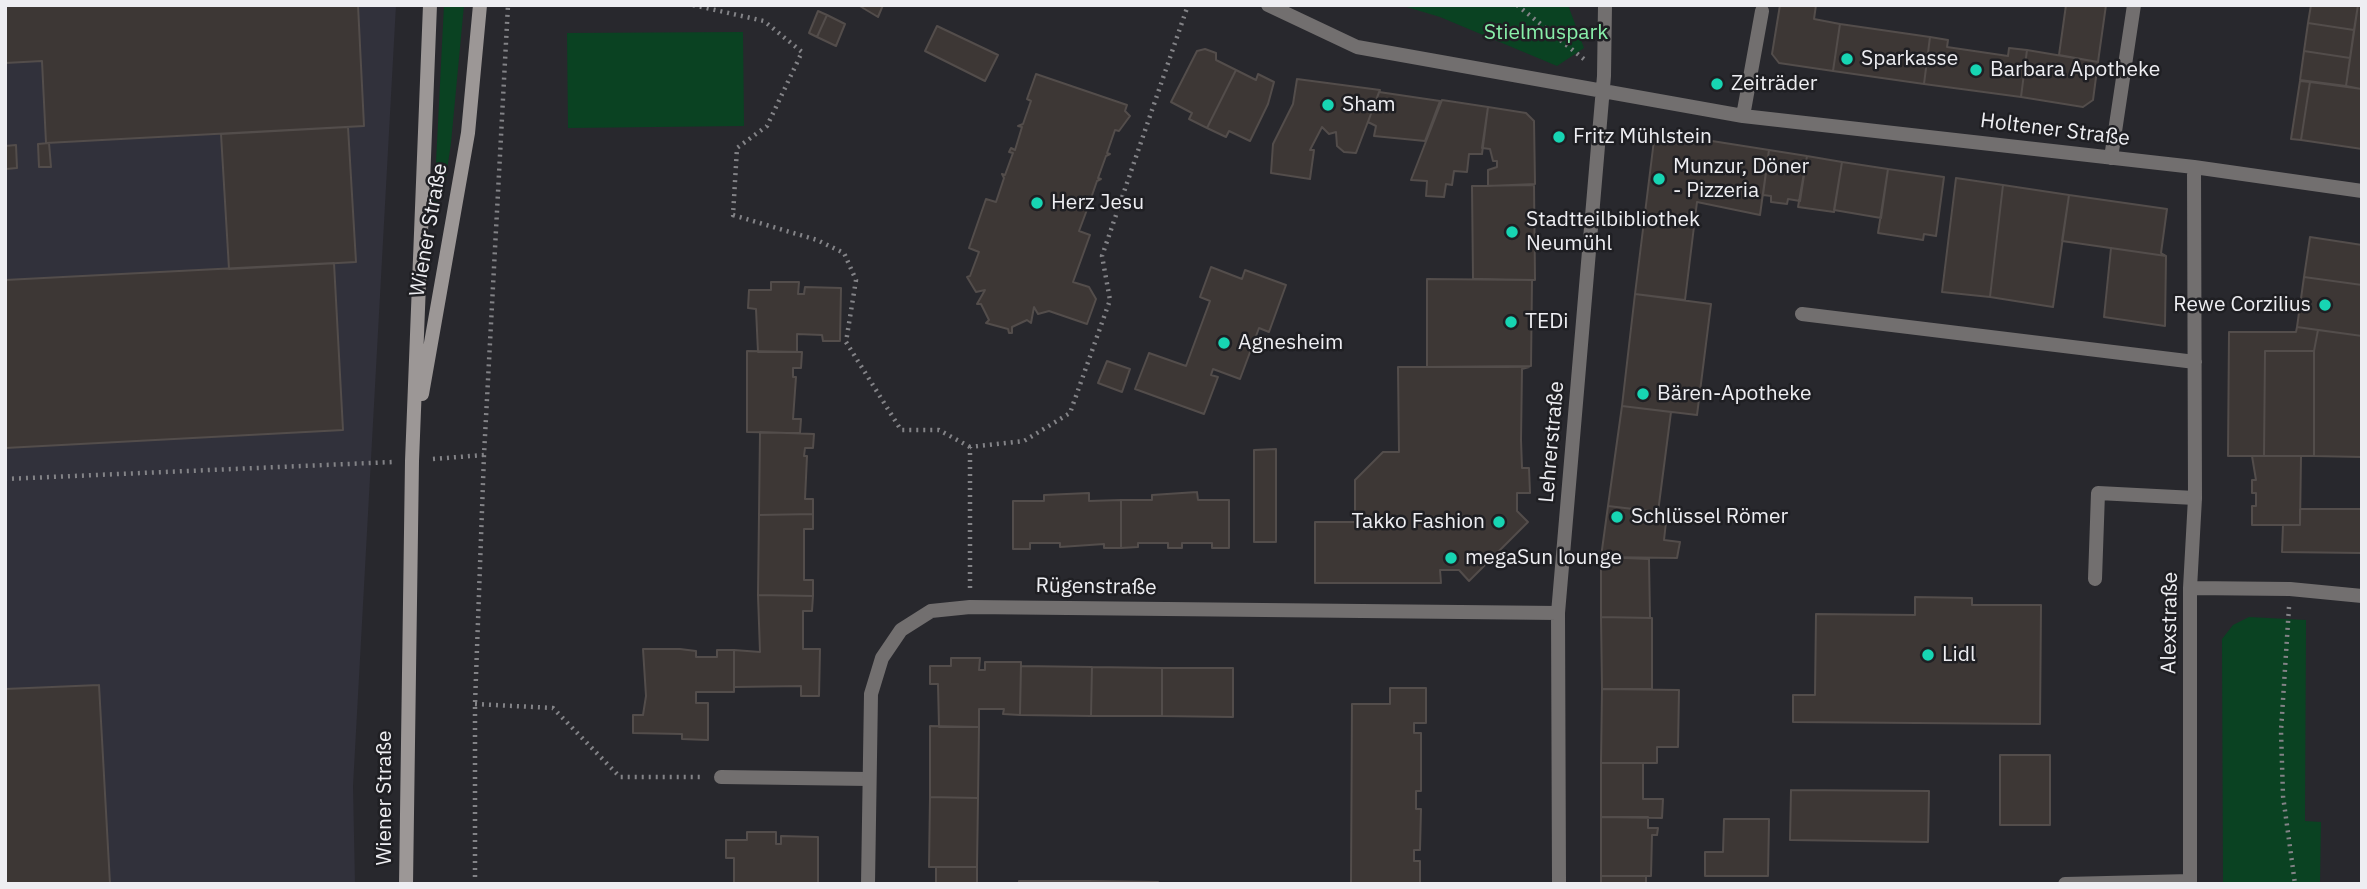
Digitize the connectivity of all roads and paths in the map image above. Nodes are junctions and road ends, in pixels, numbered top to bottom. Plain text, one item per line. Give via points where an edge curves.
1 (430, 5) edge
2 (480, 5) edge
3 (508, 5) edge
4 (693, 5) edge
5 (1188, 5) edge
6 (1268, 5) edge
7 (1517, 5) edge
8 (1605, 5) edge
9 (2133, 5) edge
10 (1762, 11) dead end
11 (1604, 76) junction
12 (1603, 91) junction
13 (1743, 116) junction
14 (2110, 158) junction
15 (2194, 167) junction
16 (2362, 191) edge
17 (1802, 314) dead end
18 (2195, 362) junction
19 (970, 447) junction
20 (484, 455) junction
21 (412, 461) junction
22 (5, 479) edge
23 (2195, 498) junction
24 (2095, 579) dead end
25 (2190, 588) junction
26 (2290, 589) junction
27 (2362, 596) edge
28 (970, 607) junction
29 (1559, 613) junction
30 (475, 704) junction
31 (721, 777) joint
32 (869, 779) junction
33 (2190, 883) edge
34 (406, 884) edge
35 (474, 884) edge
36 (868, 884) edge
37 (1559, 884) edge
38 (2066, 884) edge
39 (2295, 884) edge

1 - 21 street, Wiener Straße
2 - 21 street, Wiener Straße via 468,133
3 - 20 path
4 - 19 path via 764,21 802,52 767,126 737,148 733,215 817,240 844,253 856,279 846,342 901,430 939,430
5 - 19 path via 1102,256 1110,300 1070,413 1024,441
6 - 12 street, Holtener Straße via 1357,47
7 - 11 path
8 - 11 street, Lehrerstraße
9 - 14 street
10 - 13 street
11 - 12 street, Lehrerstraße
12 - 13 street, Holtener Straße
12 - 29 street, Lehrerstraße
13 - 14 street, Holtener Straße
14 - 15 street, Holtener Straße
15 - 16 street, Holtener Straße
15 - 18 street, Alexstraße
17 - 18 street
18 - 23 street, Alexstraße
19 - 28 path
20 - 21 path
20 - 30 path
21 - 22 path
21 - 34 street, Wiener Straße
23 - 24 street via 2098,493
23 - 25 street, Alexstraße
25 - 26 street
25 - 33 street, Alexstraße
26 - 27 street
26 - 39 path via 2281,731 2283,796
28 - 29 street, Rügenstraße
28 - 32 street, Rügenstraße via 930,611 901,630 882,659 872,694
29 - 37 street, Lehrerstraße
30 - 31 path via 553,708 620,777
30 - 35 path
31 - 32 street
32 - 36 street, Rügenstraße
33 - 38 street

